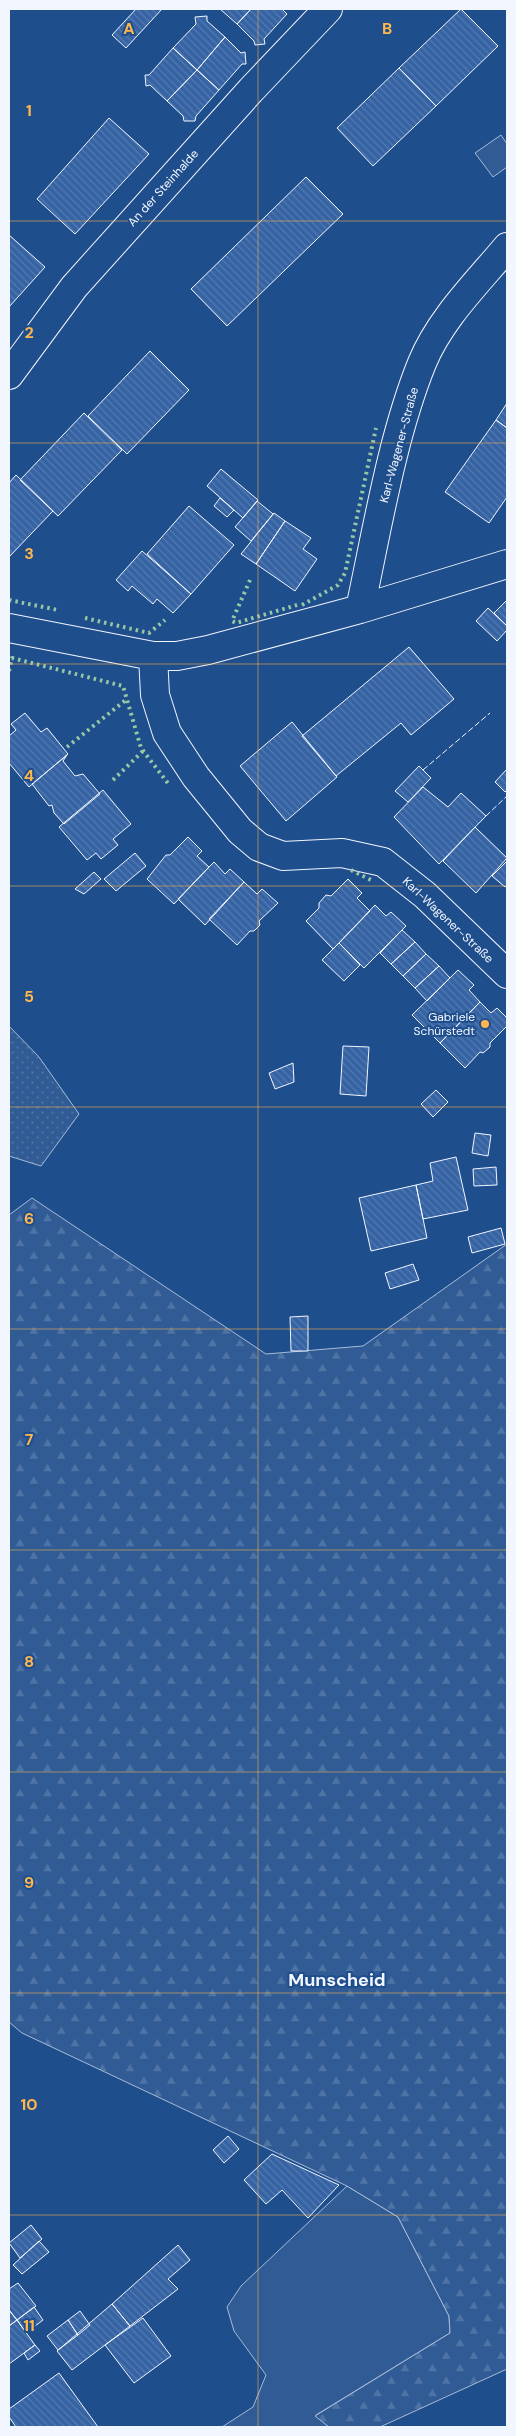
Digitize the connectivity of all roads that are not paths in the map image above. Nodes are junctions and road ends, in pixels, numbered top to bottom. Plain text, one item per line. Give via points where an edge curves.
1 (328, 9) edge
2 (507, 247) edge
3 (9, 376) edge
4 (506, 567) edge
5 (360, 609) junction
6 (9, 628) edge
7 (153, 656) junction
8 (507, 974) edge

1 - 3 street, An der Steinhalde via 74,287
2 - 5 street, Karl-Wagener-Straße via 451,314 422,362 398,437
4 - 5 street
5 - 7 street via 208,650 177,656
6 - 7 street
7 - 8 street, Karl-Wagener-Straße via 155,695 168,733 196,777 240,831 259,847 283,856 342,853 383,862 425,895

